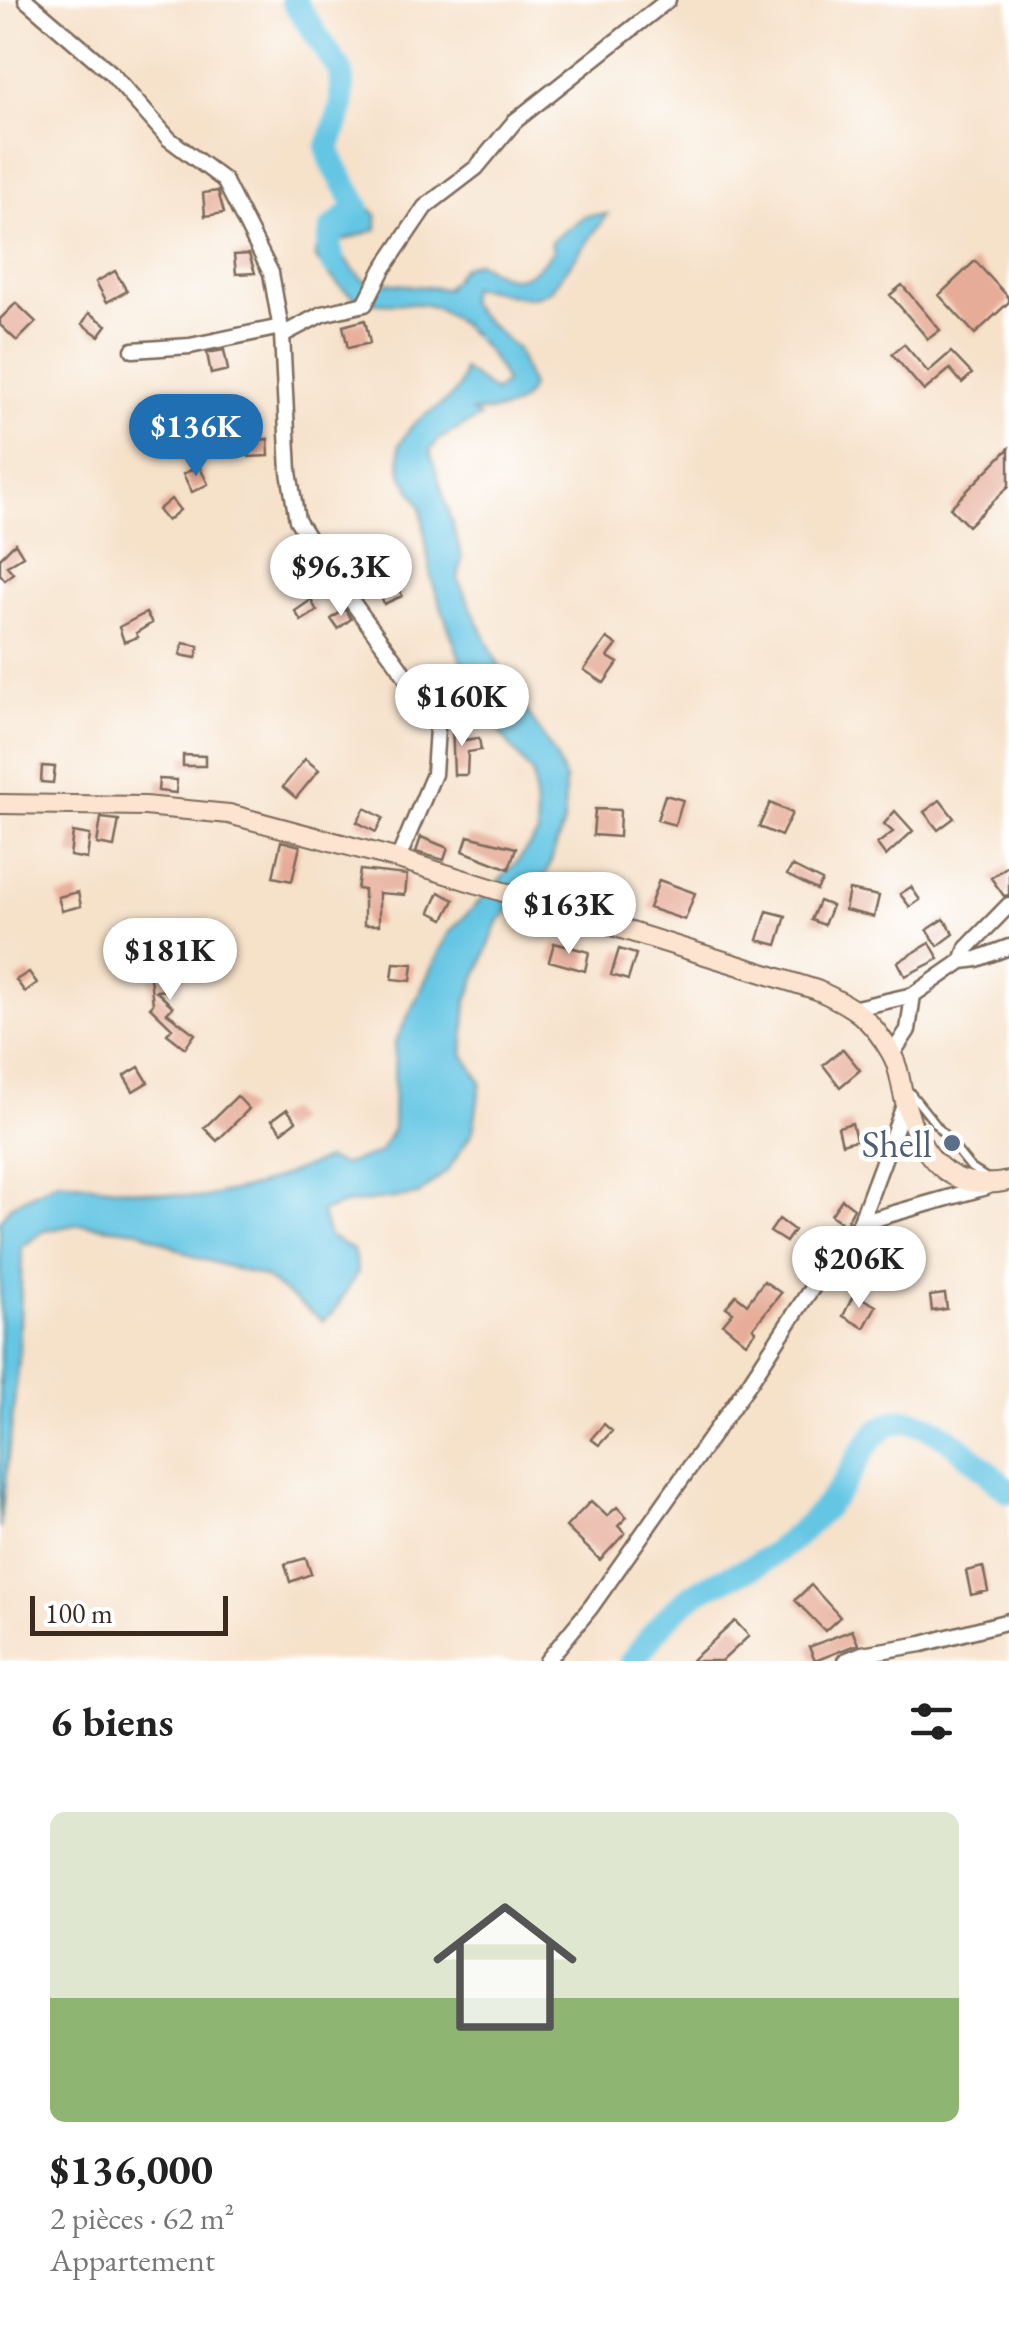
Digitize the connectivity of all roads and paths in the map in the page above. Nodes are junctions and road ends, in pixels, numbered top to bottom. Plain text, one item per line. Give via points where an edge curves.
1 (26, 0) edge
2 (668, 0) edge
3 (281, 331) junction
4 (133, 350) dead end
5 (0, 804) edge
6 (398, 859) junction
7 (1009, 905) edge
8 (1009, 947) edge
9 (962, 961) junction
10 (913, 996) junction
11 (856, 1008) junction
12 (892, 1054) junction
13 (903, 1082) junction
14 (905, 1103) junction
15 (1002, 1183) edge
16 (860, 1223) junction
17 (1009, 1621) edge
18 (546, 1661) edge
19 (845, 1661) edge

1 - 3 street via 110,72 169,139 224,180 271,273
2 - 3 street via 515,121 476,168 425,207 366,304
3 - 4 street
3 - 6 street via 298,520 437,728 434,774
5 - 6 main road via 230,814
6 - 11 main road via 817,990
7 - 9 street
8 - 9 street
9 - 10 street
10 - 11 street
10 - 12 street via 908,1030
11 - 12 main road
12 - 13 main road
13 - 14 main road
13 - 15 lane via 971,1168
14 - 15 main road via 924,1148 943,1172 966,1183
14 - 16 street
15 - 16 street
16 - 18 street via 591,1607
17 - 19 street

